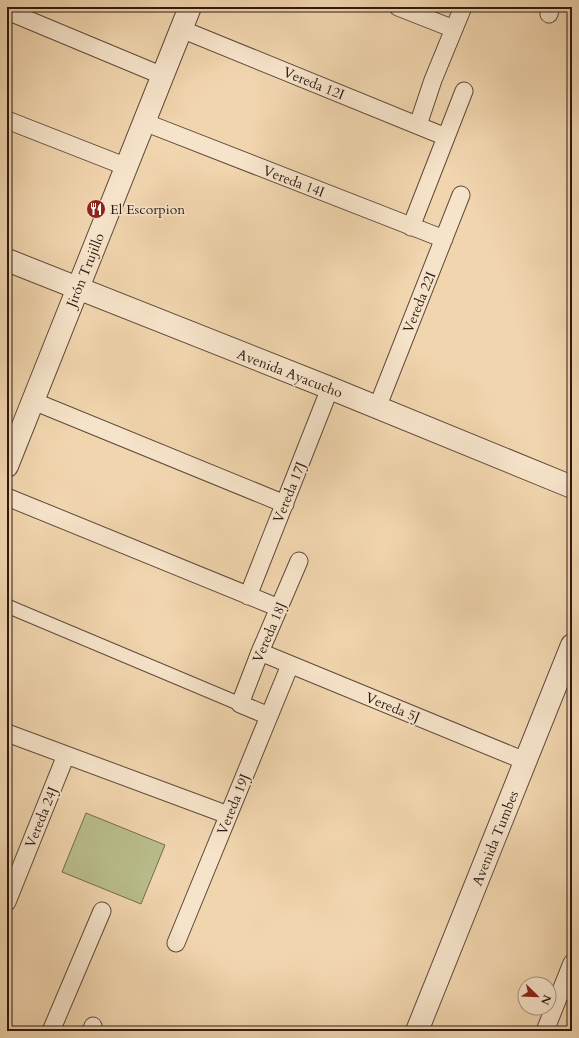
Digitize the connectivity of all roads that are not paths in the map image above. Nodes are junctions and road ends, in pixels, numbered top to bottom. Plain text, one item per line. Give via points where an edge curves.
1 (190, 7) edge
2 (398, 7) edge
3 (463, 7) edge
4 (7, 11) edge
5 (181, 29) junction
6 (454, 29) junction
7 (163, 76) junction
8 (464, 91) dead end
9 (7, 120) edge
10 (144, 122) junction
11 (418, 125) junction
12 (446, 137) junction
13 (126, 167) junction
14 (461, 195) dead end
15 (411, 227) junction
16 (444, 239) junction
17 (7, 260) edge
18 (78, 289) junction
19 (330, 388) junction
20 (33, 401) junction
21 (378, 408) junction
22 (7, 466) edge
23 (572, 487) edge
24 (7, 497) edge
25 (285, 504) junction
26 (299, 560) dead end
27 (248, 596) junction
28 (7, 606) edge
29 (279, 608) junction
30 (572, 645) edge
31 (260, 652) junction
32 (290, 665) junction
33 (240, 704) junction
34 (269, 716) junction
35 (7, 732) edge
36 (66, 755) junction
37 (525, 761) junction
38 (228, 815) junction
39 (7, 902) edge
40 (102, 911) dead end
41 (176, 943) dead end
42 (572, 963) edge
43 (51, 1031) edge
44 (417, 1031) edge
45 (545, 1031) edge

1 - 5 street, Jirón Trujillo
2 - 6 street
3 - 6 street
4 - 7 street
5 - 7 street, Jirón Trujillo
5 - 11 street, Vereda 12I
6 - 11 street
7 - 10 street, Jirón Trujillo
8 - 12 street
9 - 13 street
10 - 13 street, Jirón Trujillo
10 - 15 street, Vereda 14I
11 - 12 street, Vereda 12I
12 - 15 street
13 - 18 street, Jirón Trujillo
14 - 16 street, Vereda 22I
15 - 16 street, Vereda 14I
16 - 21 street, Vereda 22I
17 - 18 street, Avenida Ayacucho
18 - 19 street, Avenida Ayacucho
18 - 20 street, Jirón Trujillo
19 - 21 street, Avenida Ayacucho
19 - 25 street, Vereda 17J
20 - 22 street, Jirón Trujillo
20 - 25 street
21 - 23 street, Avenida Ayacucho
24 - 27 street
25 - 27 street, Vereda 17J
26 - 29 street, Vereda 18J
27 - 29 street
28 - 33 street
29 - 31 street, Vereda 18J
30 - 37 street, Avenida Tumbes
31 - 32 street, Vereda 5J
31 - 33 street, Vereda 18J
32 - 34 street, Vereda 19J
32 - 37 street, Vereda 5J
33 - 34 street
34 - 38 street, Vereda 19J
35 - 36 street
36 - 38 street
36 - 39 street, Vereda 24J
37 - 44 street, Avenida Tumbes
38 - 41 street, Vereda 19J
40 - 43 street
42 - 45 street

